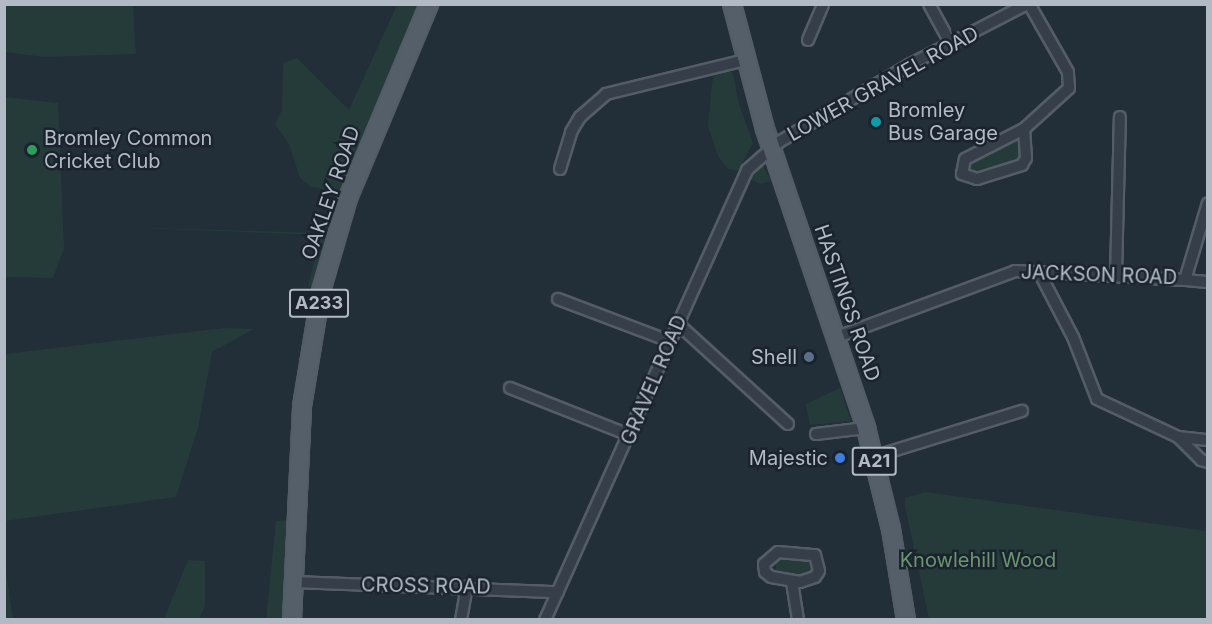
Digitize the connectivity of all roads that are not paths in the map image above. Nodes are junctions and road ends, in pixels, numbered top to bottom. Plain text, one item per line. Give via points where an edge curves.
1 (429, 4) edge
2 (732, 4) edge
3 (823, 4) edge
4 (929, 4) edge
5 (1028, 4) edge
6 (808, 40) dead end
7 (952, 46) junction
8 (745, 60) junction
9 (1120, 117) dead end
10 (1024, 129) junction
11 (768, 152) junction
12 (560, 169) dead end
13 (1208, 203) edge
14 (1039, 272) junction
15 (1116, 276) junction
16 (1185, 280) junction
17 (1208, 282) edge
18 (558, 299) dead end
19 (677, 324) junction
20 (837, 337) junction
21 (669, 341) junction
22 (510, 388) dead end
23 (1022, 411) dead end
24 (788, 424) dead end
25 (866, 428) junction
26 (816, 434) dead end
27 (629, 435) junction
28 (1178, 437) junction
29 (1208, 440) edge
30 (873, 457) junction
31 (1208, 462) edge
32 (294, 582) junction
33 (792, 582) junction
34 (466, 587) junction
35 (558, 592) junction
36 (292, 620) edge
37 (461, 620) edge
38 (545, 620) edge
39 (798, 620) edge
40 (906, 620) edge

1 - 32 main road, OAKLEY ROAD / A233 via 348,198 321,291 302,406
2 - 8 main road, HASTINGS ROAD / A21
3 - 6 street
4 - 7 street
5 - 7 street, LOWER GRAVEL ROAD
5 - 10 street via 1071,83
7 - 11 street, LOWER GRAVEL ROAD via 911,64
8 - 11 main road, HASTINGS ROAD / A21
8 - 12 street via 606,94 580,117 571,132
9 - 15 street
10 - 10 street via 1023,165 977,179 962,174 965,159
11 - 19 street, GRAVEL ROAD via 747,170
11 - 20 main road, HASTINGS ROAD / A21
13 - 16 street, JACKSON ROAD
14 - 15 street, JACKSON ROAD
14 - 20 street, JACKSON ROAD via 1015,271
14 - 28 street via 1073,337 1097,399
15 - 16 street, JACKSON ROAD
16 - 17 street
18 - 21 street
19 - 21 street, GRAVEL ROAD
19 - 24 street
20 - 25 main road, HASTINGS ROAD / A21
21 - 27 street, GRAVEL ROAD
22 - 27 street
23 - 30 street
25 - 26 street
25 - 30 main road, HASTINGS ROAD / A21
27 - 35 street, GRAVEL ROAD
28 - 29 street
28 - 31 street
30 - 40 main road, HASTINGS ROAD / A21 via 891,529
32 - 34 street, CROSS ROAD
32 - 36 main road, OAKLEY ROAD / A233
33 - 33 street via 815,577 820,567 815,555 778,552 766,558 765,572
33 - 39 street
34 - 35 street, CROSS ROAD
34 - 37 street
35 - 38 street, GRAVEL ROAD

